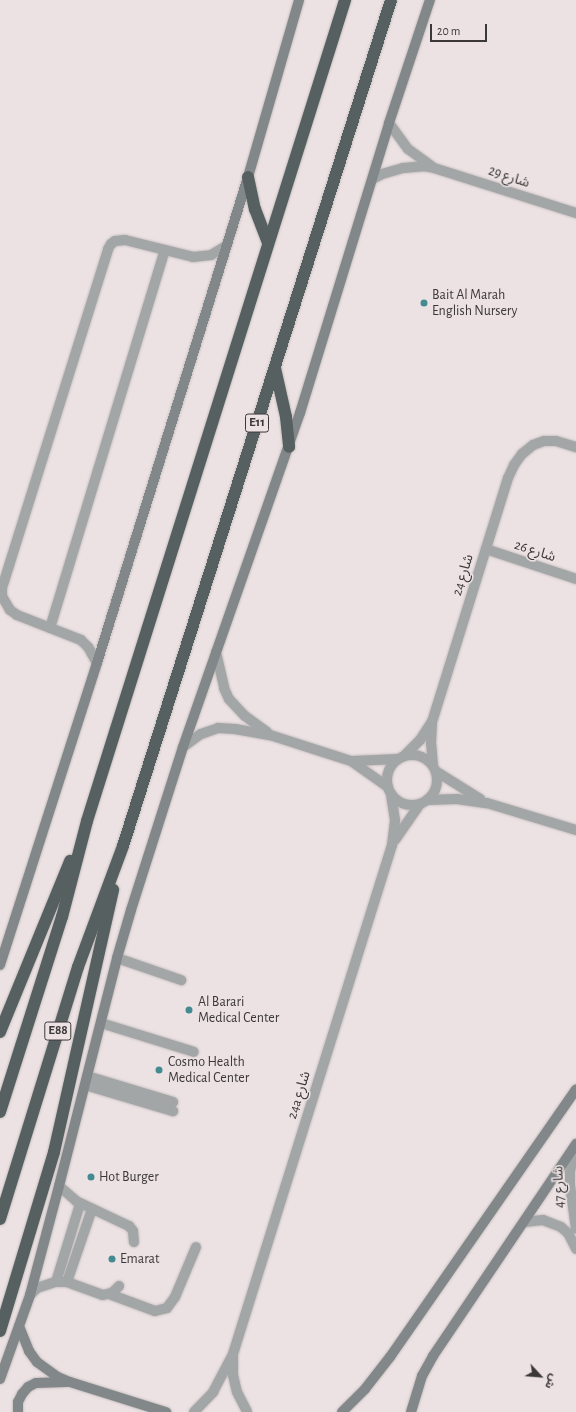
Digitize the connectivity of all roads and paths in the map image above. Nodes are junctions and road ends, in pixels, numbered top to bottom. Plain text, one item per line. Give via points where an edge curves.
1 (299, 0) edge
2 (345, 0) edge
3 (391, 0) edge
4 (430, 0) edge
5 (389, 123) junction
6 (434, 168) junction
7 (248, 177) junction
8 (373, 179) junction
9 (576, 213) edge
10 (268, 243) junction
11 (226, 246) junction
12 (165, 250) junction
13 (275, 366) junction
14 (576, 447) edge
15 (288, 448) junction
16 (486, 549) junction
17 (576, 579) edge
18 (50, 628) junction
19 (216, 652) junction
20 (97, 664) junction
21 (432, 722) junction
22 (270, 735) junction
23 (183, 747) junction
24 (401, 757) junction
25 (351, 761) junction
26 (435, 768) junction
27 (390, 791) junction
28 (424, 802) junction
29 (487, 803) junction
30 (86, 821) junction
31 (576, 830) edge
32 (392, 845) junction
33 (123, 846) junction
34 (117, 958) junction
35 (0, 965) edge
36 (181, 980) dead end
37 (100, 1023) junction
38 (0, 1032) edge
39 (194, 1052) dead end
40 (86, 1081) junction
41 (576, 1089) edge
42 (173, 1107) dead end
43 (0, 1112) edge
44 (576, 1145) edge
45 (59, 1186) junction
46 (80, 1204) junction
47 (92, 1209) junction
48 (0, 1219) edge
49 (524, 1222) junction
50 (576, 1229) edge
51 (134, 1242) dead end
52 (196, 1247) dead end
53 (576, 1249) edge
54 (56, 1282) junction
55 (67, 1282) junction
56 (119, 1286) dead end
57 (109, 1294) junction
58 (30, 1295) junction
59 (19, 1326) junction
60 (0, 1331) edge
61 (233, 1354) junction
62 (0, 1379) edge
63 (70, 1382) junction
64 (18, 1412) edge
65 (166, 1412) edge
66 (194, 1412) edge
67 (247, 1412) edge
68 (342, 1412) edge
69 (411, 1412) edge

1 - 7 street
2 - 10 highway
3 - 13 highway, E11
4 - 5 street
5 - 6 street, شارع 29 via 408,149
5 - 8 street
6 - 8 street, شارع 29 via 403,168
6 - 9 street, شارع 29
7 - 10 highway via 254,209
7 - 11 street
8 - 15 street
10 - 30 highway
11 - 12 street via 219,252 202,257
11 - 20 street
12 - 18 street
12 - 18 street via 125,240 115,241 108,249 4,580 2,596 10,610 16,615
13 - 15 highway via 286,417
13 - 33 highway, E11
14 - 16 street, شارع 24 via 556,441 544,441 533,445 522,454 508,478
15 - 19 street
16 - 17 street, شارع 26
16 - 21 street, شارع 24
18 - 20 street via 80,640 88,647
19 - 22 street via 224,688 230,699 244,716
19 - 23 street
20 - 35 street
21 - 24 street, شارع 24 via 420,740
21 - 26 street, شارع 24 via 431,743
22 - 23 street via 218,728 201,734
22 - 25 street
23 - 34 street
24 - 25 street
24 - 26 street via 420,756
24 - 27 street via 388,772
25 - 27 street
26 - 28 street via 436,788 433,795
26 - 29 street via 461,789
27 - 28 street via 404,804
27 - 32 street, 24a شارع via 395,820
28 - 29 street via 457,799
28 - 32 street, 24a شارع
29 - 31 street
30 - 38 highway
30 - 43 highway, E88 via 62,917
32 - 61 street, 24a شارع
33 - 48 highway, E88 via 78,967
33 - 60 highway via 54,1152
34 - 36 street
34 - 37 street
37 - 39 street
37 - 40 street
40 - 42 street
40 - 45 street
41 - 68 street via 390,1357 366,1389
44 - 49 street
44 - 50 street, شارع 47 via 570,1185
45 - 46 street
45 - 58 street
46 - 47 street
46 - 54 street
47 - 51 street via 129,1226 133,1230
47 - 55 street
49 - 53 street, شارع 47 via 543,1220 561,1227 568,1233
49 - 69 street via 433,1356 422,1376
52 - 57 street via 168,1308 155,1311
54 - 55 street
54 - 58 street via 37,1288
55 - 57 street via 100,1294
56 - 57 street
58 - 59 street
59 - 62 street
59 - 63 street via 26,1345 37,1362
61 - 66 street, 24a شارع via 213,1392
61 - 67 street, 24a شارع via 233,1375 237,1392
63 - 64 street via 36,1383 28,1387 18,1402
63 - 65 street

